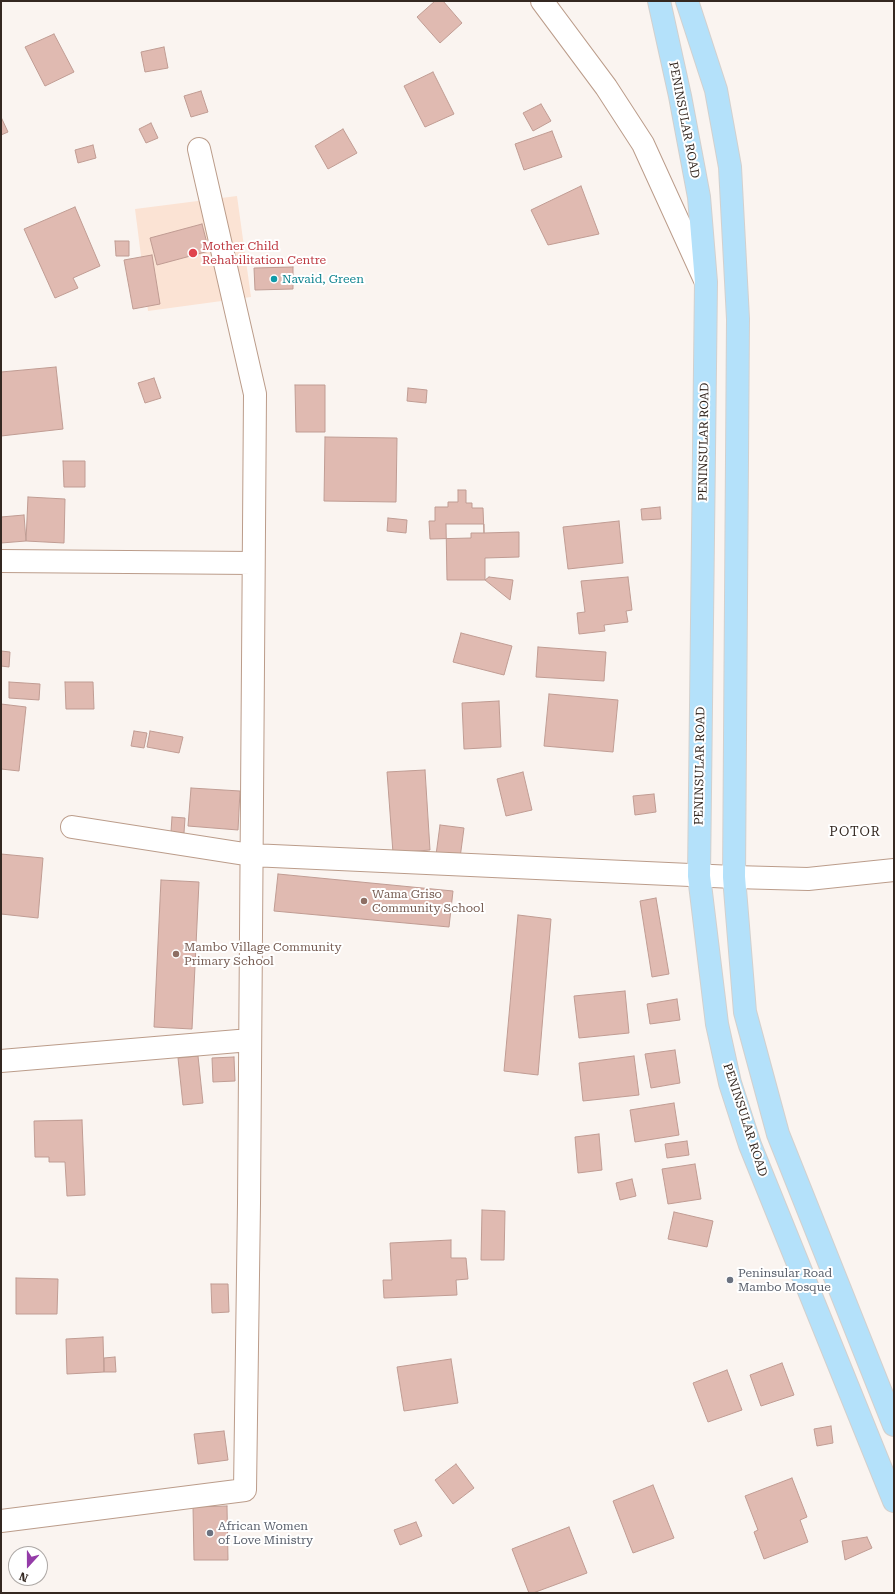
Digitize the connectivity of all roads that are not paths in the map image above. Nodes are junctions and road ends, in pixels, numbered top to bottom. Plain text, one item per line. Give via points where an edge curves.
1 (542, 1) edge
2 (659, 1) edge
3 (687, 1) edge
4 (199, 148) dead end
5 (706, 282) junction
6 (1, 561) edge
7 (253, 563) junction
8 (72, 827) dead end
9 (251, 855) junction
10 (894, 870) edge
11 (699, 876) junction
12 (734, 877) junction
13 (250, 1040) junction
14 (1, 1061) edge
15 (891, 1418) edge
16 (863, 1425) junction
17 (894, 1501) edge
18 (1, 1521) edge

1 - 5 street via 606,87 643,144
2 - 5 main road, PENINSULAR ROAD via 699,197
3 - 12 main road via 716,90 730,167 738,319
4 - 7 street via 255,394
5 - 11 main road, PENINSULAR ROAD
6 - 7 street
7 - 9 street
8 - 9 street
9 - 11 street
9 - 13 street
10 - 12 street via 808,879
11 - 12 street
11 - 16 main road, PENINSULAR ROAD via 717,1024 730,1083 750,1145
12 - 15 main road via 745,1012 778,1134
13 - 14 street
13 - 18 street via 245,1490
15 - 16 main road
16 - 17 main road, PENINSULAR ROAD

